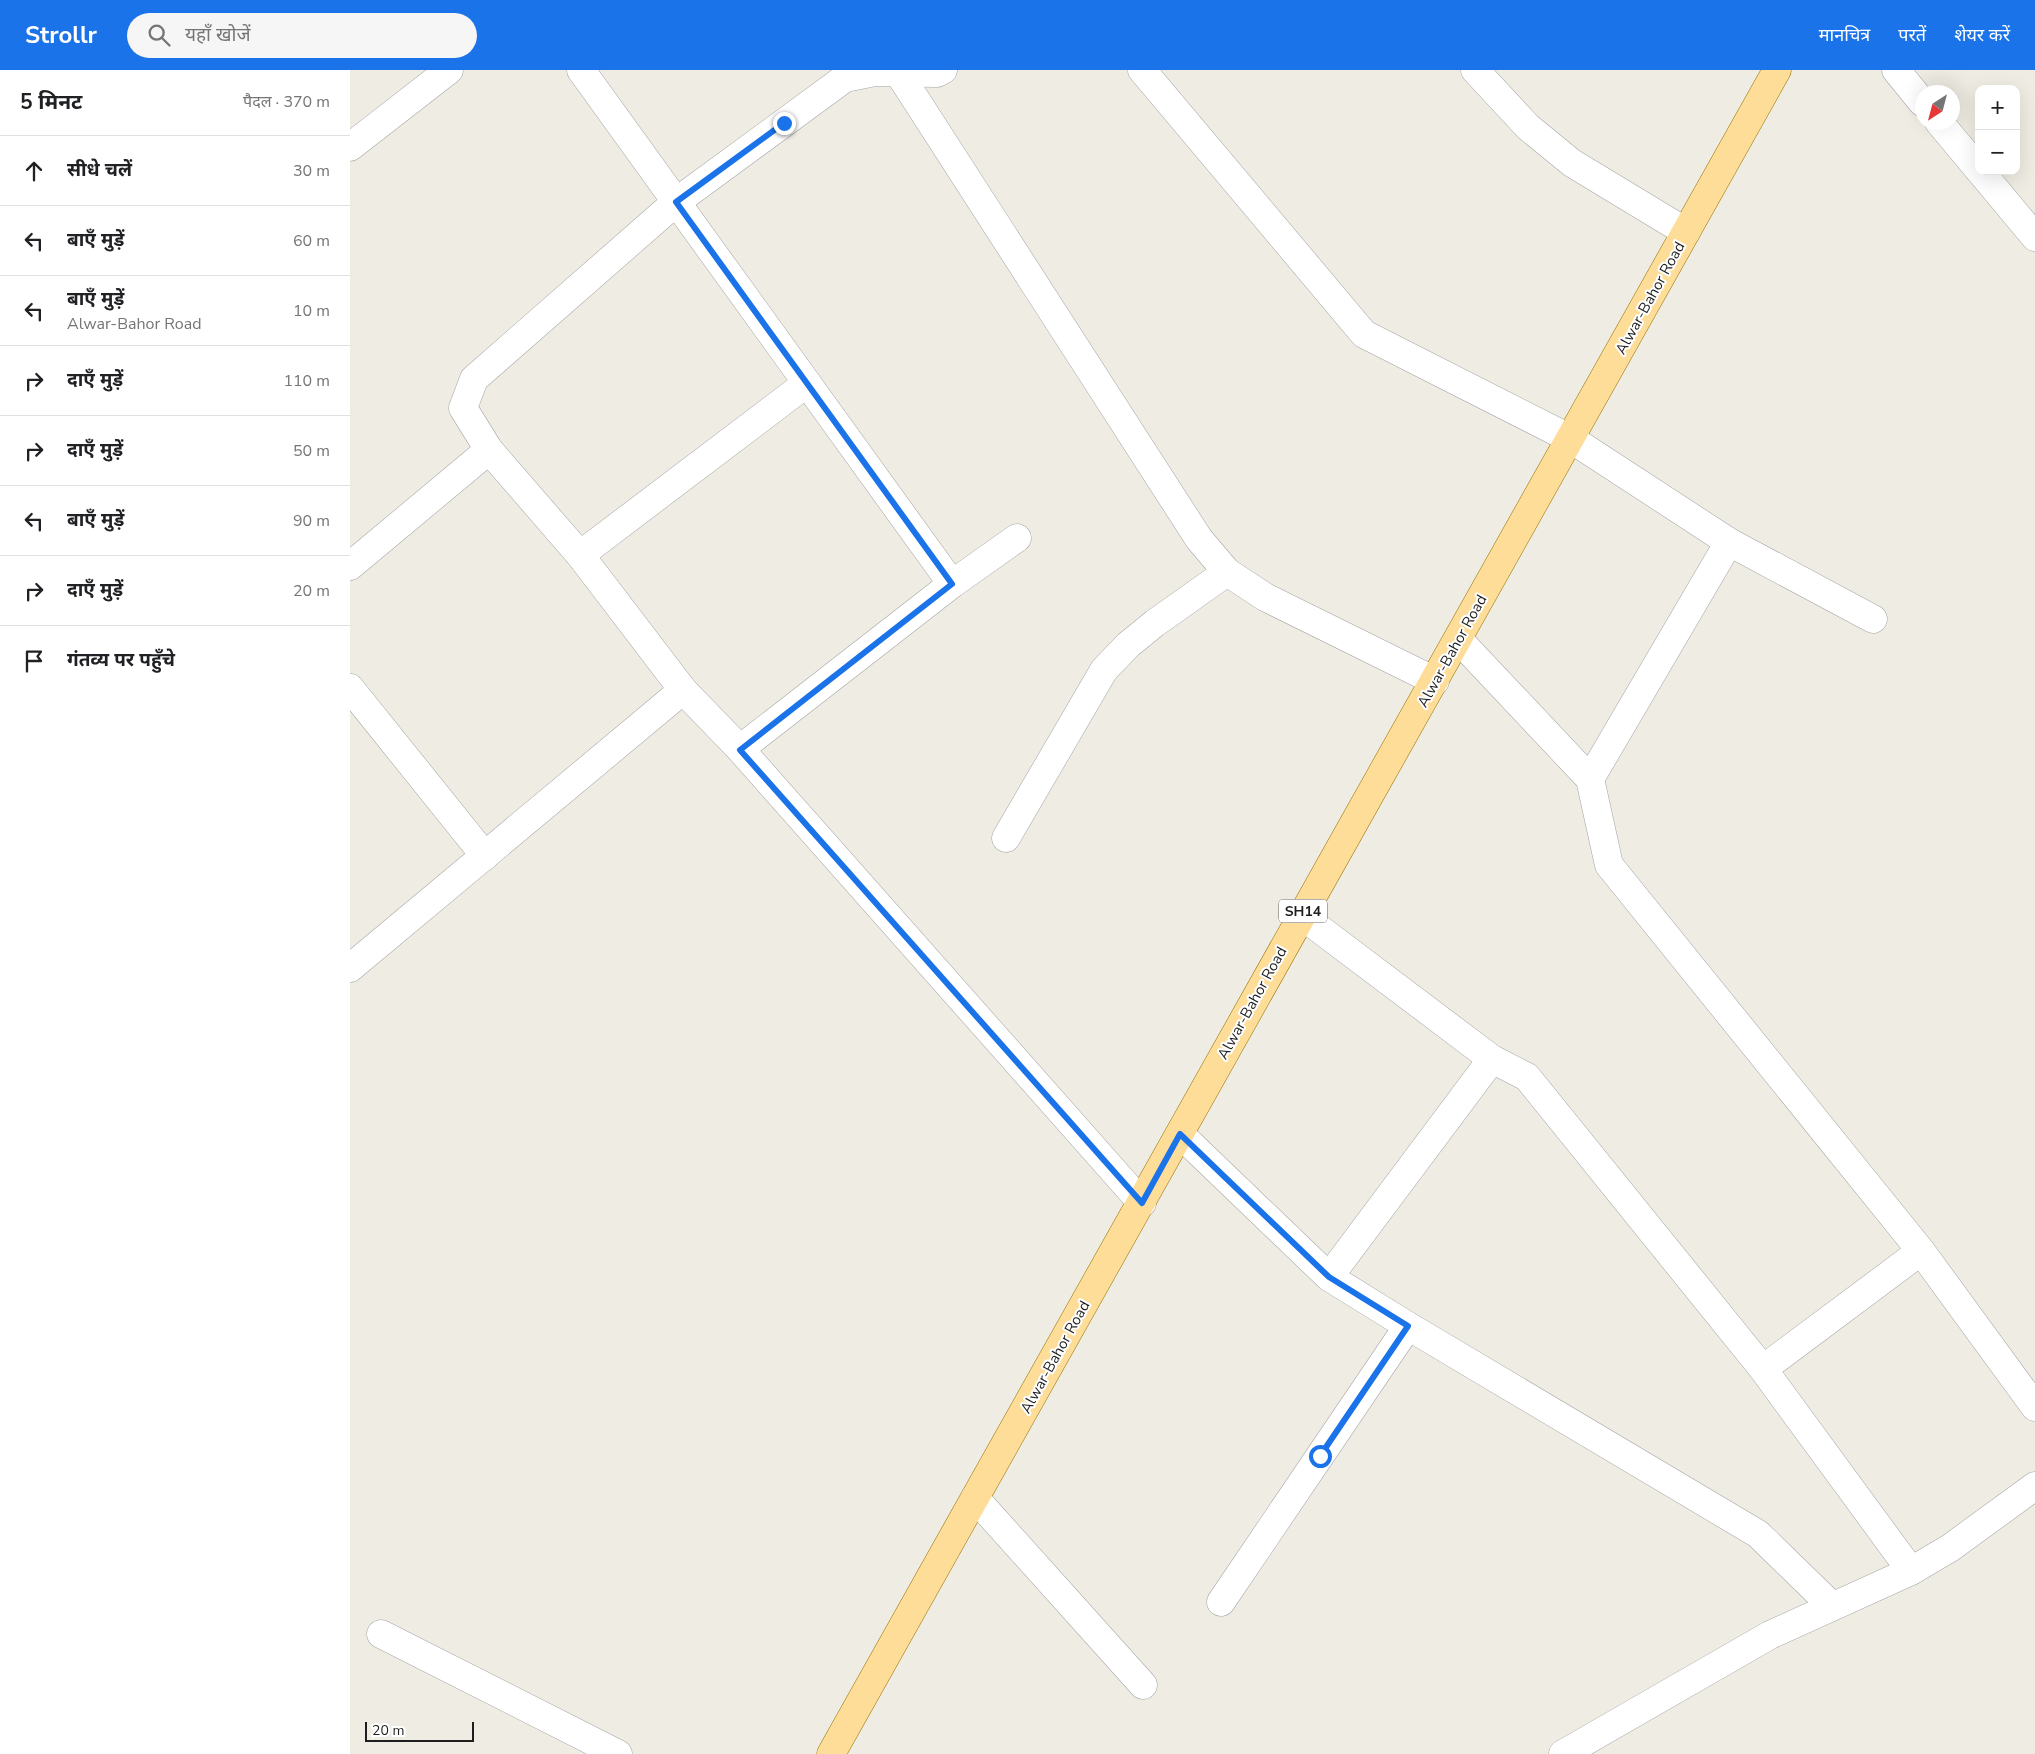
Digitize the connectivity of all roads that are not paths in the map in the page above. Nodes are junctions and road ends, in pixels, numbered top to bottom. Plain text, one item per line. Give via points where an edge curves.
1 (449, 70) edge
2 (581, 70) edge
3 (943, 70) edge
4 (1142, 70) edge
5 (1476, 70) edge
6 (1777, 70) edge
7 (1896, 70) edge
8 (898, 72) junction
9 (1915, 93) edge
10 (1946, 130) edge
11 (350, 147) edge
12 (1975, 165) edge
13 (1983, 175) edge
14 (676, 202) junction
15 (1686, 232) junction
16 (2035, 237) edge
17 (807, 383) junction
18 (1571, 439) junction
19 (489, 450) junction
20 (1017, 538) dead end
21 (1729, 542) junction
22 (580, 555) junction
23 (350, 566) edge
24 (1227, 572) junction
25 (952, 584) junction
26 (1873, 619) dead end
27 (1458, 639) junction
28 (1435, 681) junction
29 (350, 688) edge
30 (683, 690) junction
31 (740, 750) junction
32 (1590, 779) junction
33 (1006, 838) dead end
34 (485, 856) junction
35 (1301, 915) junction
36 (350, 968) edge
37 (1492, 1059) junction
38 (1180, 1134) junction
39 (1142, 1203) junction
40 (1921, 1251) junction
41 (1329, 1277) junction
42 (1408, 1326) junction
43 (1763, 1369) junction
44 (2035, 1407) edge
45 (2035, 1486) edge
46 (976, 1498) junction
47 (1910, 1571) junction
48 (1222, 1602) dead end
49 (1832, 1606) junction
50 (381, 1634) dead end
51 (1144, 1685) dead end
52 (618, 1754) edge
53 (831, 1754) edge
54 (1562, 1754) edge

1 - 11 street
2 - 14 street
3 - 8 street via 937,73
4 - 18 street via 1364,334
5 - 15 street via 1528,128 1572,163
6 - 15 main road, Alwar-Bahor Road / SH14
7 - 9 street
8 - 14 street via 875,72 845,78
8 - 24 street via 1199,539
10 - 12 street
13 - 16 street
14 - 17 street
14 - 19 street via 474,379 463,408
15 - 18 main road, Alwar-Bahor Road / SH14
17 - 22 street
17 - 25 street
18 - 21 street
18 - 27 main road, Alwar-Bahor Road / SH14
19 - 22 street
19 - 23 street
20 - 25 street
21 - 26 street
21 - 32 street
22 - 30 street
24 - 28 street via 1265,597
24 - 33 street via 1155,623 1104,670
25 - 31 street
27 - 28 main road, Alwar-Bahor Road / SH14
27 - 32 street
28 - 35 main road, Alwar-Bahor Road / SH14
29 - 34 street
30 - 31 street
30 - 34 street
31 - 39 street
32 - 40 street via 1609,865
34 - 36 street
35 - 37 street
35 - 38 main road, Alwar-Bahor Road / SH14
37 - 41 street
37 - 43 street via 1527,1077
38 - 39 main road, Alwar-Bahor Road / SH14
38 - 41 street
39 - 46 main road, Alwar-Bahor Road / SH14
40 - 43 street
40 - 44 street
41 - 42 street
42 - 48 street
42 - 49 street via 1758,1534
43 - 47 street
45 - 47 street via 1950,1548
46 - 51 street
46 - 53 main road, Alwar-Bahor Road / SH14
47 - 49 street
49 - 54 street via 1770,1635
50 - 52 street

